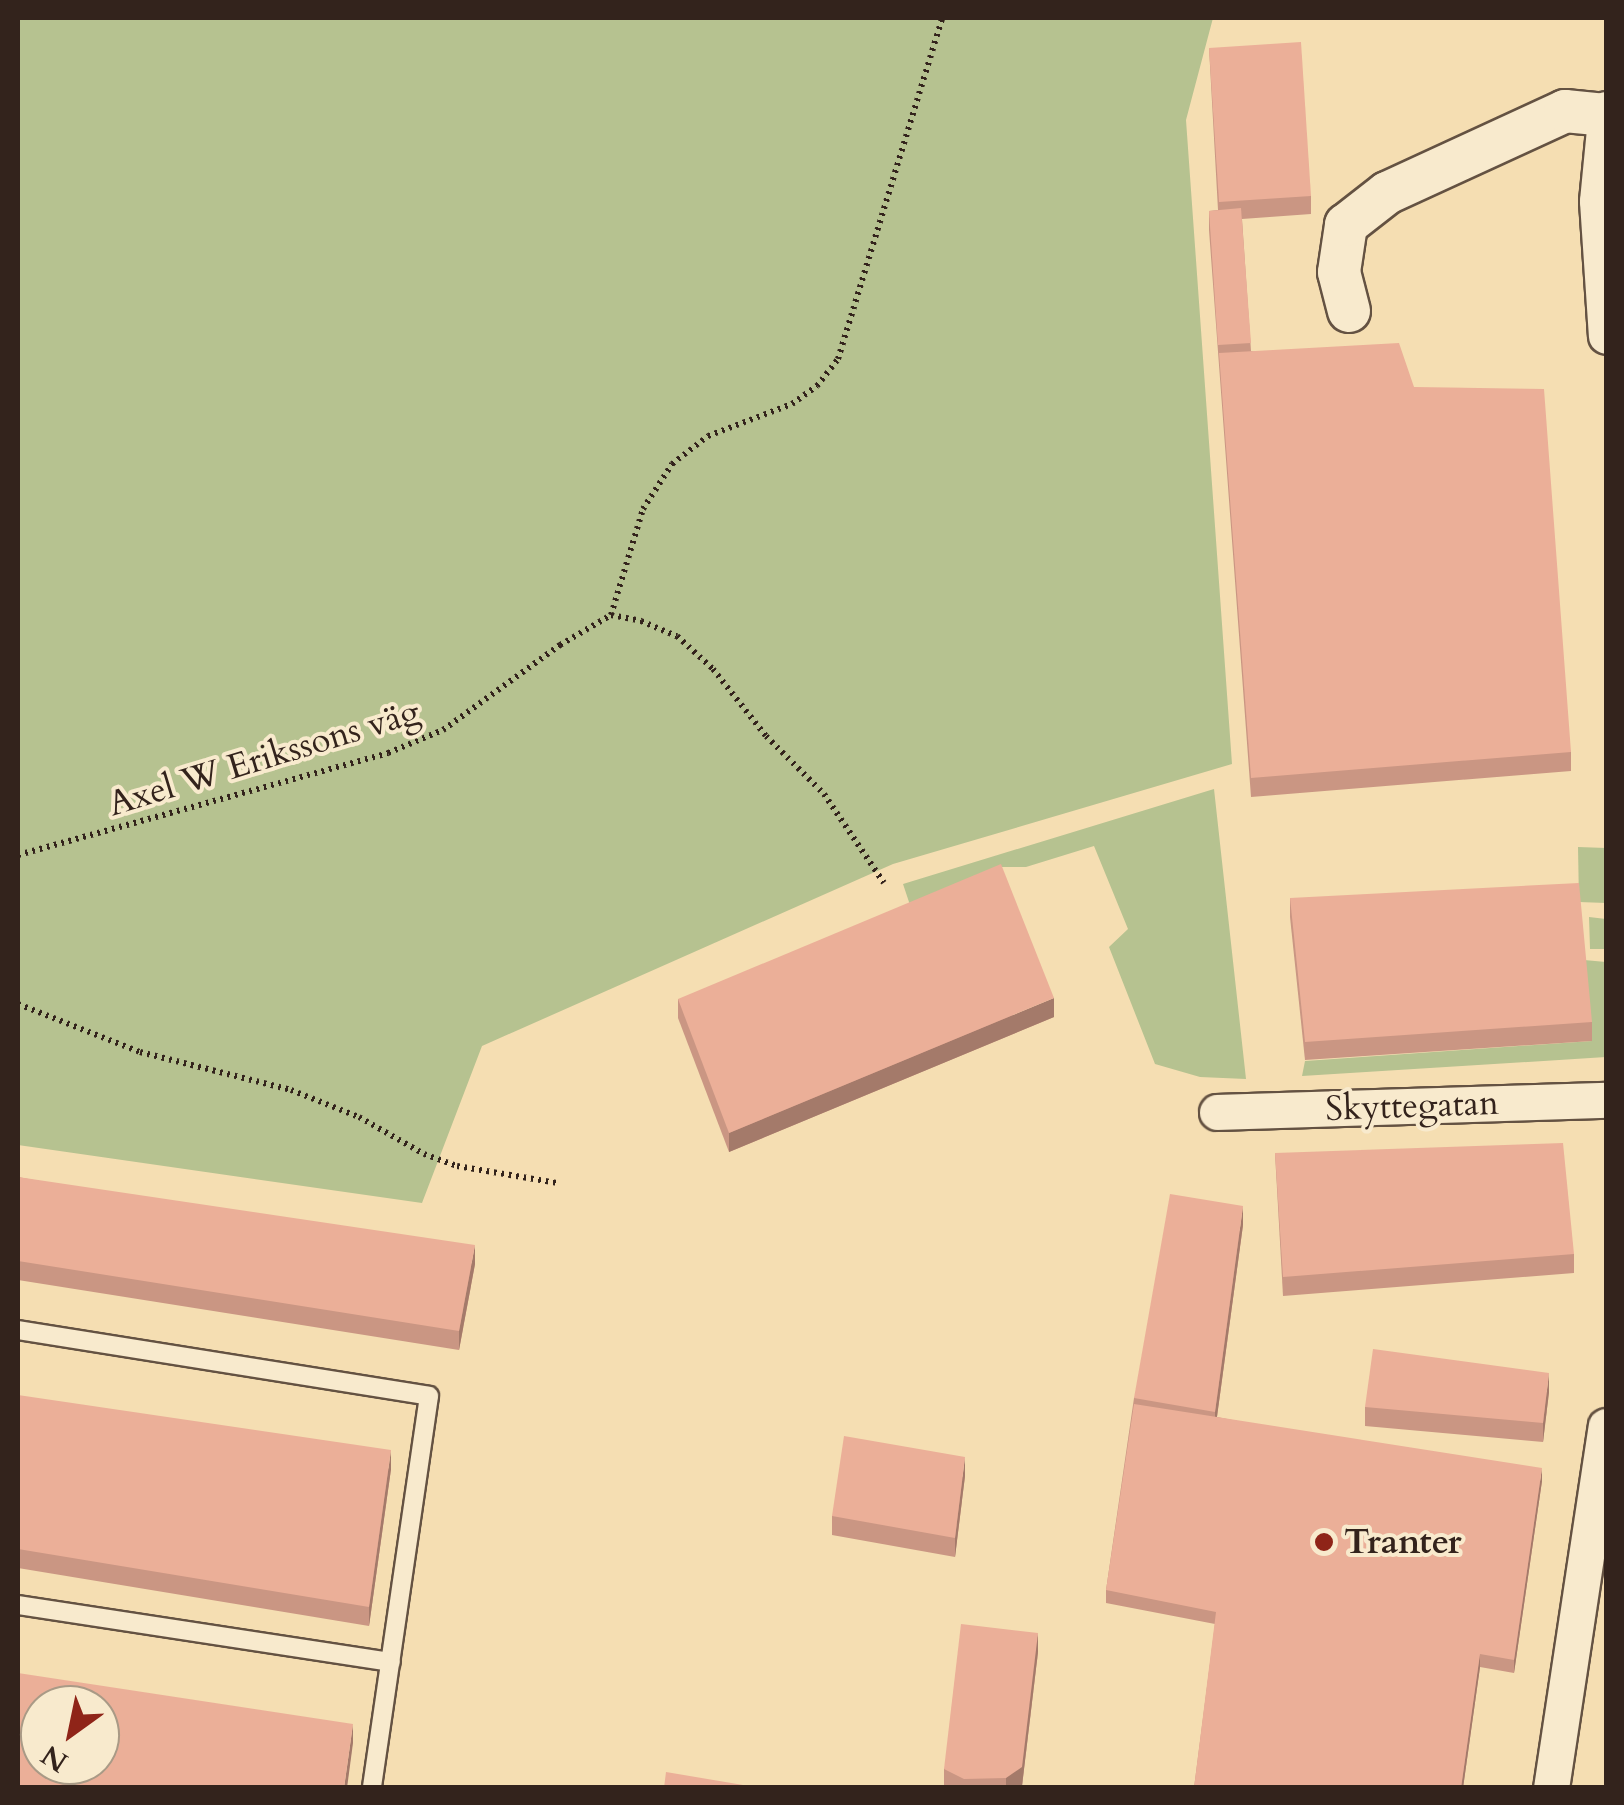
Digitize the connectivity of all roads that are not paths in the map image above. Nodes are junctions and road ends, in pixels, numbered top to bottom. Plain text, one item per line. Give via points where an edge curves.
1 (1606, 112) edge
2 (1348, 310) dead end
3 (1606, 336) edge
4 (1606, 1100) edge
5 (1217, 1112) dead end
6 (18, 1330) edge
7 (1606, 1426) edge
8 (18, 1605) edge
9 (390, 1662) junction
10 (372, 1788) edge
11 (1552, 1788) edge

1 - 2 street via 1565,110 1387,193 1346,225 1340,272
1 - 3 street via 1597,201
4 - 5 street, Skyttegatan
6 - 9 lane via 429,1396
7 - 11 street
8 - 9 lane
9 - 10 lane

